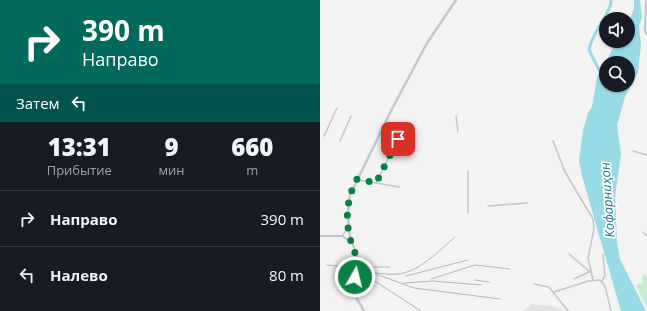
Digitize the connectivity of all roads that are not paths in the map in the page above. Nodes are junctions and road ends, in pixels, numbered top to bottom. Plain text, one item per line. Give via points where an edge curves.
1 (456, 0) edge
2 (646, 0) edge
3 (647, 36) edge
4 (337, 108) dead end
5 (351, 116) dead end
6 (456, 116) dead end
7 (458, 132) dead end
8 (324, 136) dead end
9 (398, 139) dead end
10 (340, 140) dead end
11 (553, 141) dead end
12 (633, 151) dead end
13 (647, 155) edge
14 (468, 171) dead end
15 (357, 179) junction
16 (376, 183) junction
17 (399, 187) dead end
18 (527, 203) dead end
19 (488, 206) dead end
20 (468, 213) dead end
21 (349, 227) junction
22 (643, 232) dead end
23 (320, 236) edge
24 (342, 236) junction
25 (647, 236) edge
26 (351, 242) junction
27 (569, 254) dead end
28 (603, 254) dead end
29 (590, 273) junction
30 (574, 279) dead end
31 (593, 280) junction
32 (602, 280) junction
33 (534, 284) dead end
34 (554, 292) junction
35 (364, 311) edge
36 (568, 311) edge
37 (611, 311) edge

1 - 15 main road via 427,43
2 - 3 street
4 - 8 street
5 - 10 street
6 - 7 street
9 - 16 street
11 - 29 street via 565,172 593,219 594,229 588,258
12 - 13 street
14 - 20 street
15 - 16 street
15 - 21 main road via 349,200
16 - 17 street
18 - 19 street
21 - 24 street
21 - 26 main road
22 - 25 street
23 - 24 street
24 - 26 street
26 - 35 main road via 358,259 355,294
27 - 29 street
28 - 32 street via 605,276
29 - 30 street
29 - 31 street
31 - 32 street
31 - 34 street
32 - 37 street
33 - 34 street via 546,285
34 - 36 street

